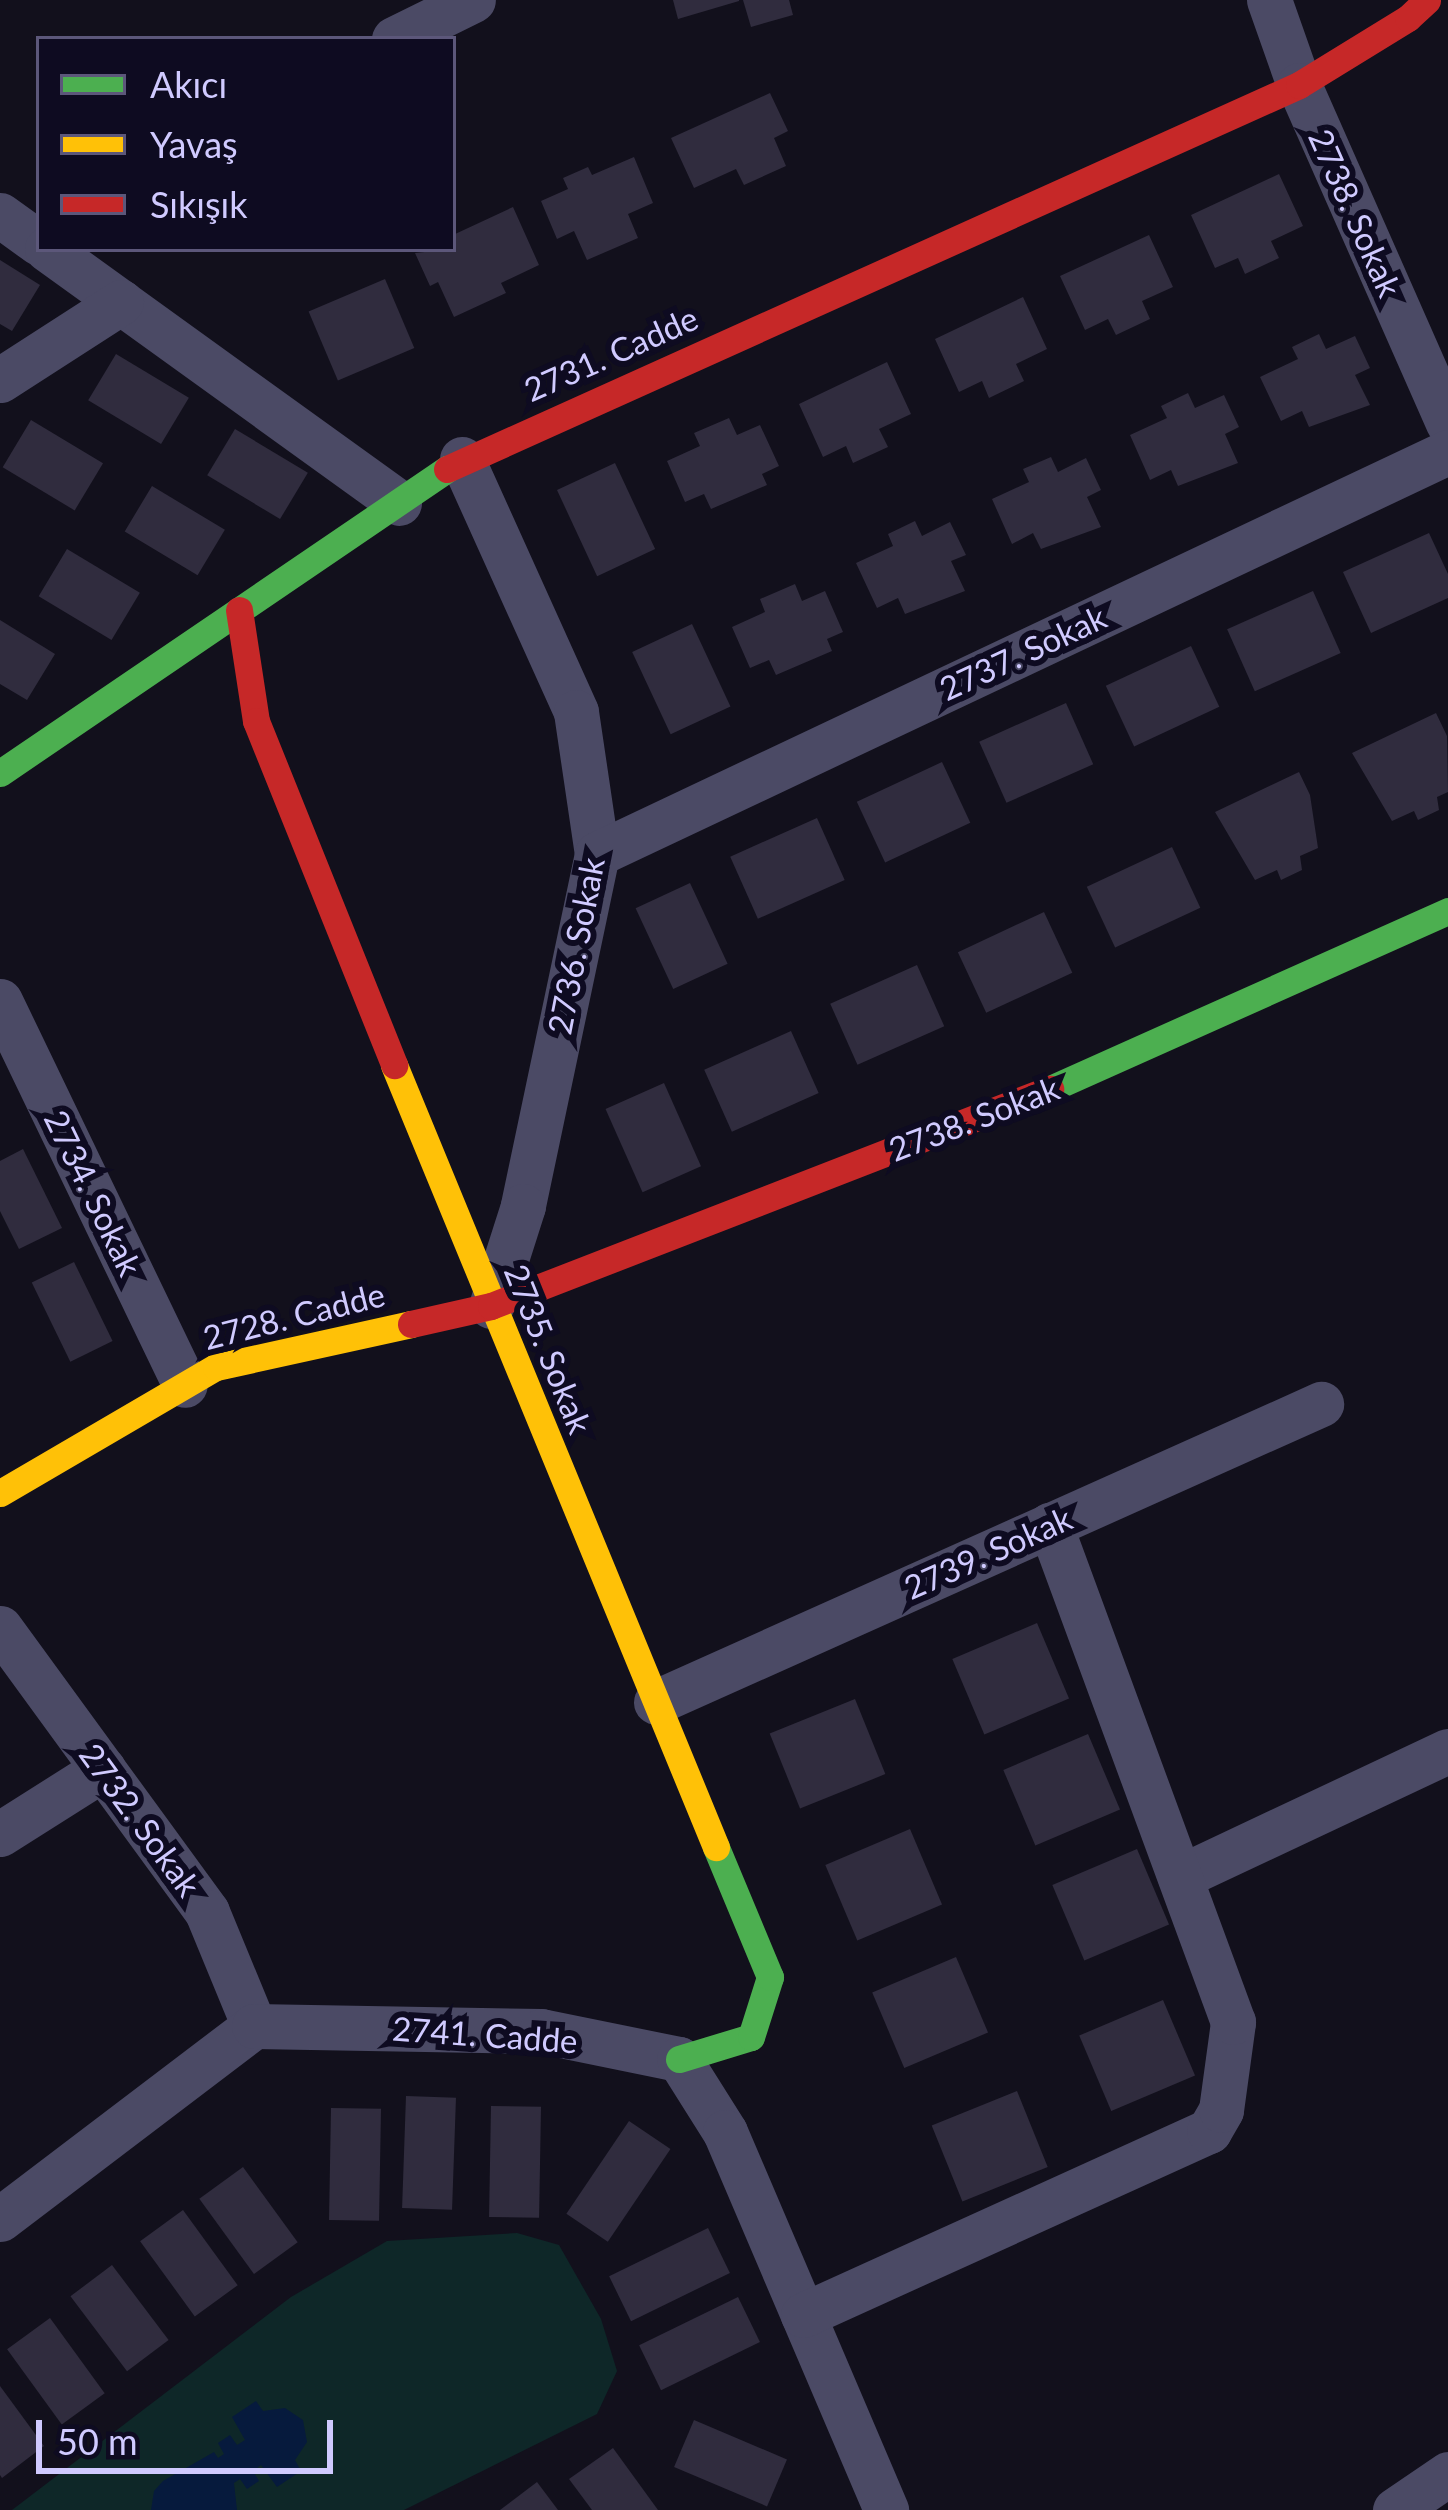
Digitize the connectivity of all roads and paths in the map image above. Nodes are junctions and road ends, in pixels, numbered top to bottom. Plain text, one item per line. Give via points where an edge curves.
1 (473, 0) edge
2 (1269, 0) edge
3 (1427, 0) edge
4 (400, 36) edge
5 (1299, 85) junction
6 (54, 252) edge
7 (121, 302) junction
8 (0, 380) edge
9 (1448, 423) edge
10 (1448, 452) edge
11 (462, 460) junction
12 (399, 502) junction
13 (239, 610) junction
14 (0, 773) edge
15 (597, 854) junction
16 (1448, 910) edge
17 (0, 1000) edge
18 (491, 1306) junction
19 (185, 1385) junction
20 (1322, 1404) dead end
21 (0, 1493) edge
22 (1049, 1525) junction
23 (0, 1628) edge
24 (656, 1702) junction
25 (1448, 1751) edge
26 (103, 1769) junction
27 (0, 1834) edge
28 (1180, 1877) junction
29 (254, 2026) junction
30 (679, 2059) junction
31 (0, 2219) edge
32 (803, 2315) junction
33 (1448, 2474) edge
34 (882, 2509) edge
35 (1395, 2510) edge

1 - 4 street
2 - 5 street, 2738. Sokak
3 - 5 street, 2731. Cadde
5 - 9 street, 2738. Sokak
5 - 11 street, 2731. Cadde
6 - 7 street
7 - 8 street
7 - 12 street
10 - 15 street, 2737. Sokak
11 - 12 street, 2731. Cadde
11 - 15 street, 2736. Sokak via 576,712
12 - 13 street, 2731. Cadde
13 - 14 street, 2731. Cadde
13 - 18 street, 2735. Sokak via 256,721
15 - 18 street, 2736. Sokak via 524,1206
16 - 18 street, 2738. Sokak via 1086,1076
17 - 19 street, 2734. Sokak
18 - 19 street, 2728. Cadde via 216,1367
18 - 24 street, 2735. Sokak
19 - 21 street, 2728. Cadde
20 - 22 street, 2739. Sokak
22 - 24 street, 2739. Sokak
22 - 28 street
23 - 26 street, 2732. Sokak
24 - 30 street, 2735. Sokak via 770,1977 751,2037
25 - 28 street
26 - 27 street
26 - 29 street, 2732. Sokak via 207,1912
28 - 32 street via 1233,2022 1229,2078 1209,2131
29 - 30 street, 2741. Cadde via 541,2031
29 - 31 street
30 - 32 street via 725,2132
32 - 34 street
33 - 35 street

